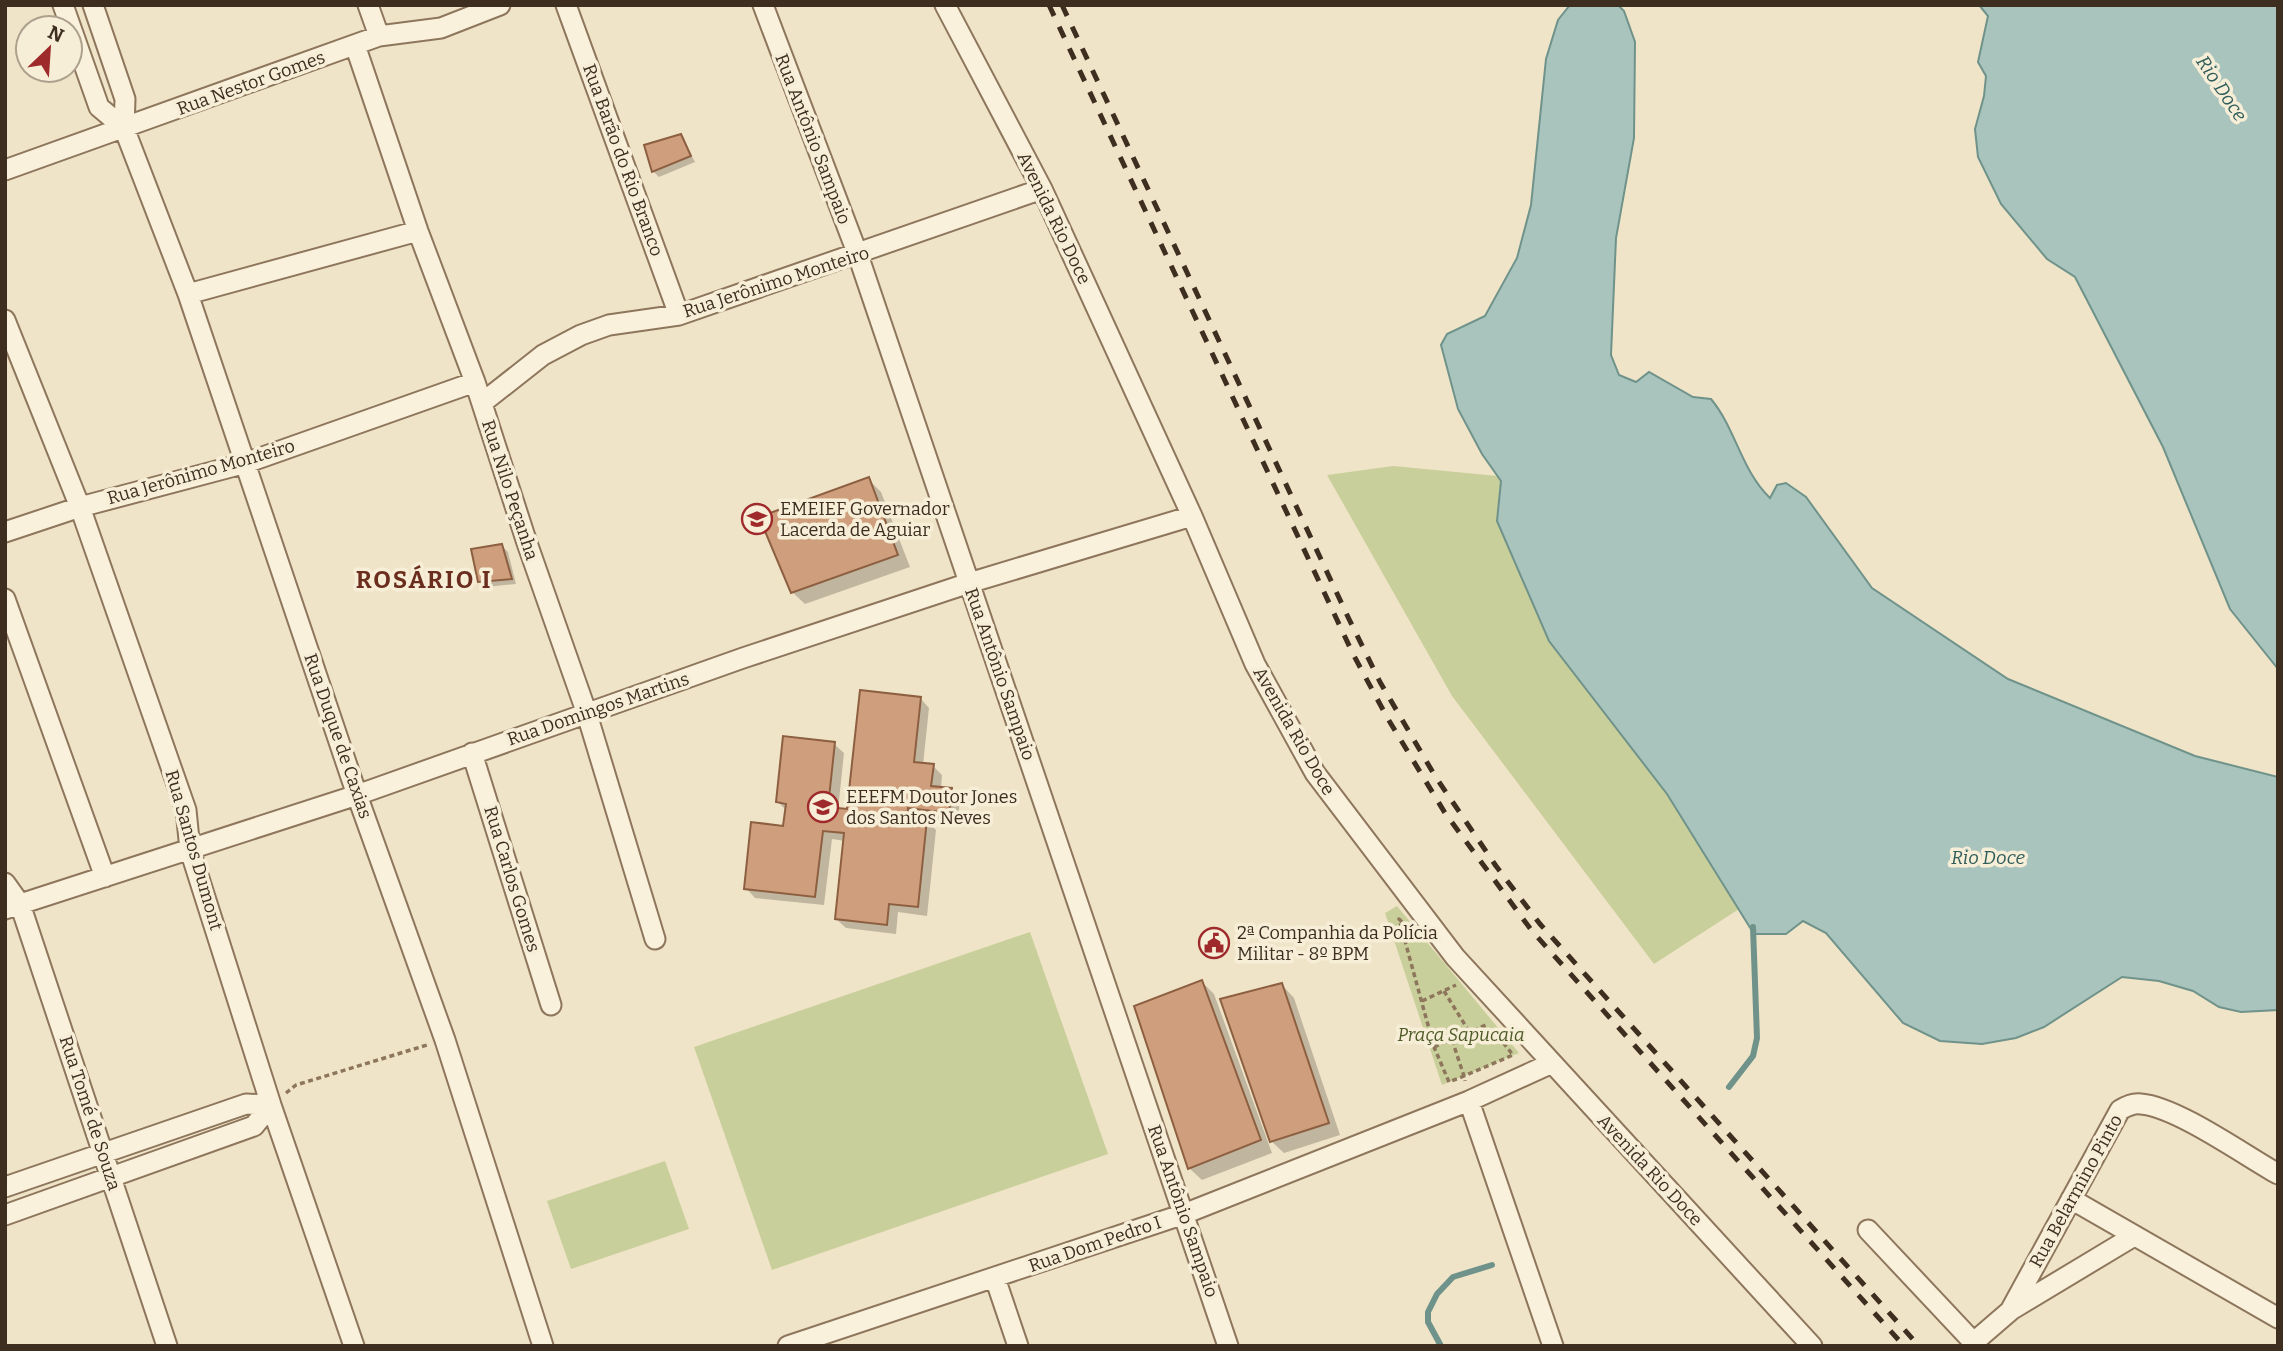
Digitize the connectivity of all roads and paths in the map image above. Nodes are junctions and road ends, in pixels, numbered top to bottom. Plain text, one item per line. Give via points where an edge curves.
1 (63, 5) edge
2 (93, 5) edge
3 (369, 5) edge
4 (500, 5) edge
5 (566, 5) edge
6 (763, 5) edge
7 (945, 5) edge
8 (379, 36) junction
9 (355, 45) junction
10 (124, 128) junction
11 (5, 170) edge
12 (1042, 190) junction
13 (418, 231) junction
14 (858, 255) junction
15 (188, 294) junction
16 (679, 315) junction
17 (5, 320) edge
18 (475, 382) junction
19 (482, 402) junction
20 (246, 463) junction
21 (80, 507) junction
22 (1192, 516) junction
23 (5, 532) edge
24 (969, 583) junction
25 (5, 599) edge
26 (586, 712) junction
27 (472, 753) junction
28 (357, 795) junction
29 (190, 850) junction
30 (105, 877) junction
31 (5, 883) edge
32 (13, 906) edge
33 (1407, 928) dead end
34 (655, 939) dead end
35 (1448, 976) dead end
36 (1456, 985) junction
37 (1444, 991) junction
38 (1464, 995) dead end
39 (1422, 1001) junction
40 (551, 1005) dead end
41 (1481, 1015) dead end
42 (1489, 1025) junction
43 (1470, 1032) junction
44 (445, 1040) junction
45 (1452, 1040) junction
46 (1434, 1047) junction
47 (1552, 1063) junction
48 (1464, 1076) junction
49 (1469, 1101) junction
50 (271, 1105) junction
51 (103, 1151) junction
52 (2278, 1174) edge
53 (112, 1178) junction
54 (5, 1187) edge
55 (2071, 1199) junction
56 (1184, 1214) junction
57 (5, 1215) edge
58 (1868, 1230) dead end
59 (2134, 1236) junction
60 (995, 1278) junction
61 (2010, 1311) junction
62 (2278, 1318) edge
63 (1976, 1344) edge
64 (167, 1346) edge
65 (354, 1346) edge
66 (543, 1346) edge
67 (790, 1346) edge
68 (1018, 1346) edge
69 (1228, 1346) edge
70 (1553, 1346) edge
71 (1812, 1346) edge

1 - 10 street, Rua Duque de Caxias via 99,107
2 - 10 street, Rua Duque de Caxias via 125,99
3 - 8 street
4 - 8 street, Rua Nestor Gomes via 441,28
5 - 16 street, Rua Barão do Rio Branco
6 - 14 street, Rua Antônio Sampaio
7 - 12 street, Avenida Rio Doce
8 - 9 street, Rua Nestor Gomes
9 - 10 street, Rua Nestor Gomes
9 - 13 street, Rua Nilo Peçanha
10 - 11 street, Rua Nestor Gomes
10 - 15 street, Rua Duque de Caxias
12 - 14 street, Rua Jerônimo Monteiro
12 - 22 street, Avenida Rio Doce
13 - 15 street
13 - 18 street, Rua Nilo Peçanha
14 - 16 street, Rua Jerônimo Monteiro
14 - 24 street, Rua Antônio Sampaio
15 - 20 street, Rua Duque de Caxias
16 - 19 street, Rua Jerônimo Monteiro via 581,335 544,355
17 - 21 street, Rua Santos Dumont
18 - 19 street, Rua Nilo Peçanha
18 - 20 street, Rua Jerônimo Monteiro
19 - 26 street, Rua Nilo Peçanha
20 - 21 street, Rua Jerônimo Monteiro
20 - 28 street, Rua Duque de Caxias
21 - 23 street, Rua Jerônimo Monteiro
21 - 29 street, Rua Santos Dumont via 186,810
22 - 24 street, Rua Domingos Martins
22 - 47 street, Avenida Rio Doce via 1255,664 1315,773 1455,957
24 - 26 street, Rua Domingos Martins
24 - 56 street, Rua Antônio Sampaio
25 - 30 street
26 - 27 street, Rua Domingos Martins
26 - 34 street, Rua Nilo Peçanha
27 - 28 street, Rua Domingos Martins
27 - 40 street, Rua Carlos Gomes
28 - 29 street, Rua Domingos Martins
28 - 44 street, Rua Duque de Caxias
29 - 30 street, Rua Domingos Martins
29 - 50 street, Rua Santos Dumont
30 - 32 street, Rua Domingos Martins
31 - 32 street, Rua Tomé de Souza
32 - 51 street, Rua Tomé de Souza
33 - 39 path via 1399,919
35 - 36 path
36 - 37 path
36 - 38 path
37 - 39 path
37 - 43 path
39 - 46 path
41 - 42 path
42 - 43 path
42 - 48 path via 1513,1055
43 - 45 path
44 - 50 path via 296,1086
44 - 66 street, Rua Duque de Caxias
45 - 46 path
45 - 48 path
46 - 48 path via 1449,1082
47 - 49 street, Rua Dom Pedro I
47 - 71 street, Avenida Rio Doce
49 - 56 street, Rua Dom Pedro I
49 - 70 street
50 - 51 street via 246,1104
50 - 53 street via 254,1126
50 - 65 street, Rua Santos Dumont
51 - 53 street, Rua Tomé de Souza
51 - 54 street
52 - 55 street, Rua Belarmino Pinto via 2193,1124 2138,1103 2120,1110 2113,1119
53 - 57 street
53 - 64 street, Rua Tomé de Souza
55 - 59 street
55 - 61 street, Rua Belarmino Pinto
56 - 60 street, Rua Dom Pedro I
56 - 69 street, Rua Antônio Sampaio
58 - 63 street
59 - 61 street
59 - 62 street
60 - 67 street, Rua Dom Pedro I
60 - 68 street
61 - 63 street, Rua Belarmino Pinto

